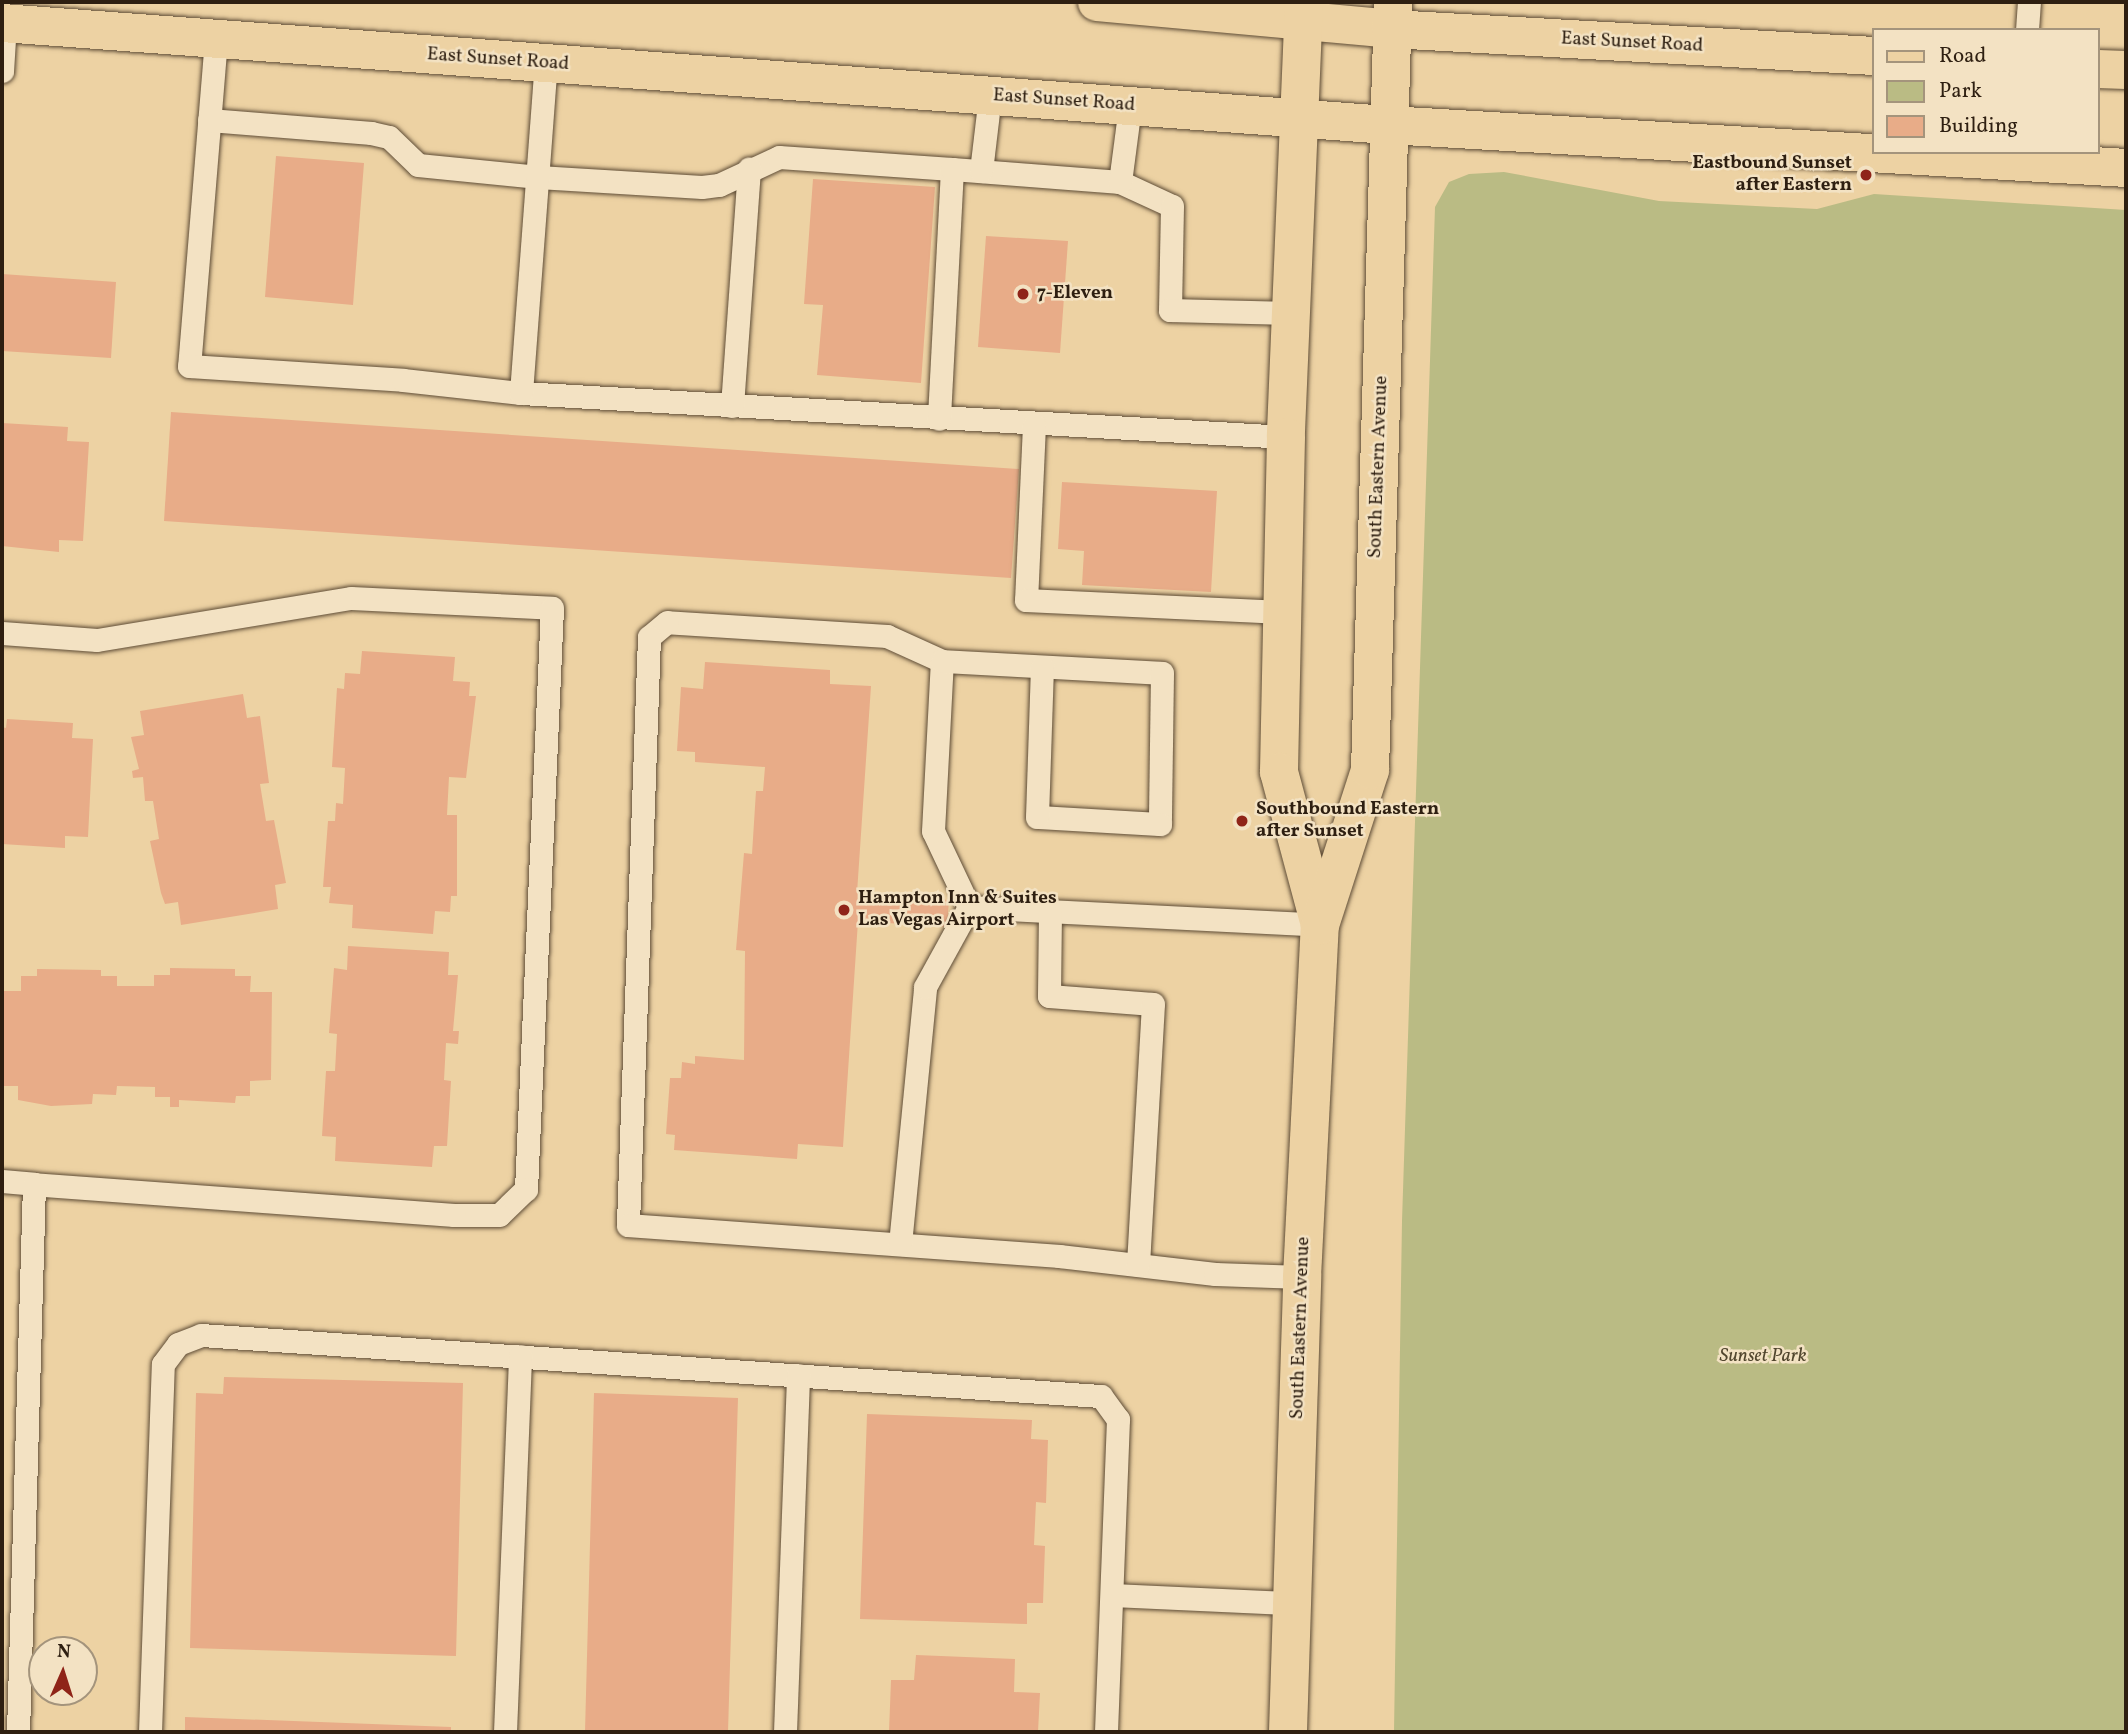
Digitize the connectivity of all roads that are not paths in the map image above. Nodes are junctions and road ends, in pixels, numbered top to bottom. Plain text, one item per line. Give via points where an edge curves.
1 (1097, 2) edge
2 (2029, 2) edge
3 (1303, 11) edge
4 (1392, 15) edge
5 (4, 23) edge
6 (2027, 28) edge
7 (216, 39) junction
8 (1872, 56) edge
9 (546, 64) junction
10 (2100, 69) edge
11 (2126, 70) edge
12 (2, 71) edge
13 (990, 96) junction
14 (1130, 106) junction
15 (1298, 119) junction
16 (209, 120) junction
17 (1388, 125) junction
18 (1872, 153) edge
19 (1886, 154) edge
20 (2126, 168) edge
21 (749, 169) junction
22 (952, 169) junction
23 (981, 171) junction
24 (538, 177) junction
25 (1120, 182) junction
26 (1290, 313) junction
27 (521, 393) junction
28 (732, 406) junction
29 (939, 419) junction
30 (1034, 425) junction
31 (1286, 437) junction
32 (1282, 612) junction
33 (2, 633) edge
34 (942, 661) junction
35 (1042, 667) junction
36 (969, 907) junction
37 (1050, 912) junction
38 (1320, 925) junction
39 (2, 1181) edge
40 (34, 1184) junction
41 (900, 1244) junction
42 (1139, 1265) junction
43 (1302, 1277) junction
44 (520, 1356) junction
45 (798, 1375) junction
46 (1113, 1595) junction
47 (1292, 1603) junction
48 (18, 1732) edge
49 (150, 1732) edge
50 (505, 1732) edge
51 (785, 1732) edge
52 (1106, 1732) edge
53 (1288, 1732) edge

1 - 3 main road, East Sunset Road
2 - 6 lane
3 - 4 main road, East Sunset Road
3 - 15 main road, South Eastern Avenue
4 - 8 main road, East Sunset Road
4 - 17 main road, South Eastern Avenue
5 - 7 main road, East Sunset Road
5 - 12 lane
7 - 9 main road, East Sunset Road
7 - 16 lane
9 - 13 main road, East Sunset Road
9 - 24 lane
10 - 11 main road
13 - 14 main road, East Sunset Road
13 - 23 lane
14 - 15 main road, East Sunset Road
14 - 25 lane
15 - 17 main road, East Sunset Road
15 - 26 main road, South Eastern Avenue
16 - 24 lane via 371,133 389,137 418,165
16 - 27 lane via 189,366
17 - 18 main road, East Sunset Road
17 - 38 main road, South Eastern Avenue via 1370,770
19 - 20 main road, East Sunset Road
21 - 22 lane via 779,158
21 - 24 lane via 719,185 702,187
21 - 28 lane
22 - 23 lane
22 - 29 lane
23 - 25 lane
24 - 27 lane
25 - 26 lane via 1172,206 1170,310
26 - 31 main road, South Eastern Avenue
27 - 28 lane
28 - 29 lane
29 - 30 lane
30 - 31 lane
30 - 32 lane via 1026,600
31 - 32 main road, South Eastern Avenue
32 - 38 main road, South Eastern Avenue via 1279,772
33 - 40 lane via 97,640 351,598 552,608 526,1189 499,1215 465,1215
34 - 35 lane
34 - 36 lane via 933,831
34 - 41 lane via 887,636 667,622 649,637 628,1225
35 - 35 lane via 1162,673 1160,824 1037,817
36 - 37 lane
36 - 41 lane via 925,987
37 - 38 lane
37 - 42 lane via 1049,996 1153,1004
38 - 43 main road, South Eastern Avenue
39 - 40 lane
40 - 48 lane
41 - 42 lane
42 - 43 lane
43 - 47 main road, South Eastern Avenue
44 - 45 lane
44 - 49 lane via 201,1335 178,1345 163,1364
44 - 50 lane
45 - 46 lane via 1101,1395 1118,1419
45 - 51 lane
46 - 47 lane
46 - 52 lane
47 - 53 main road, South Eastern Avenue

